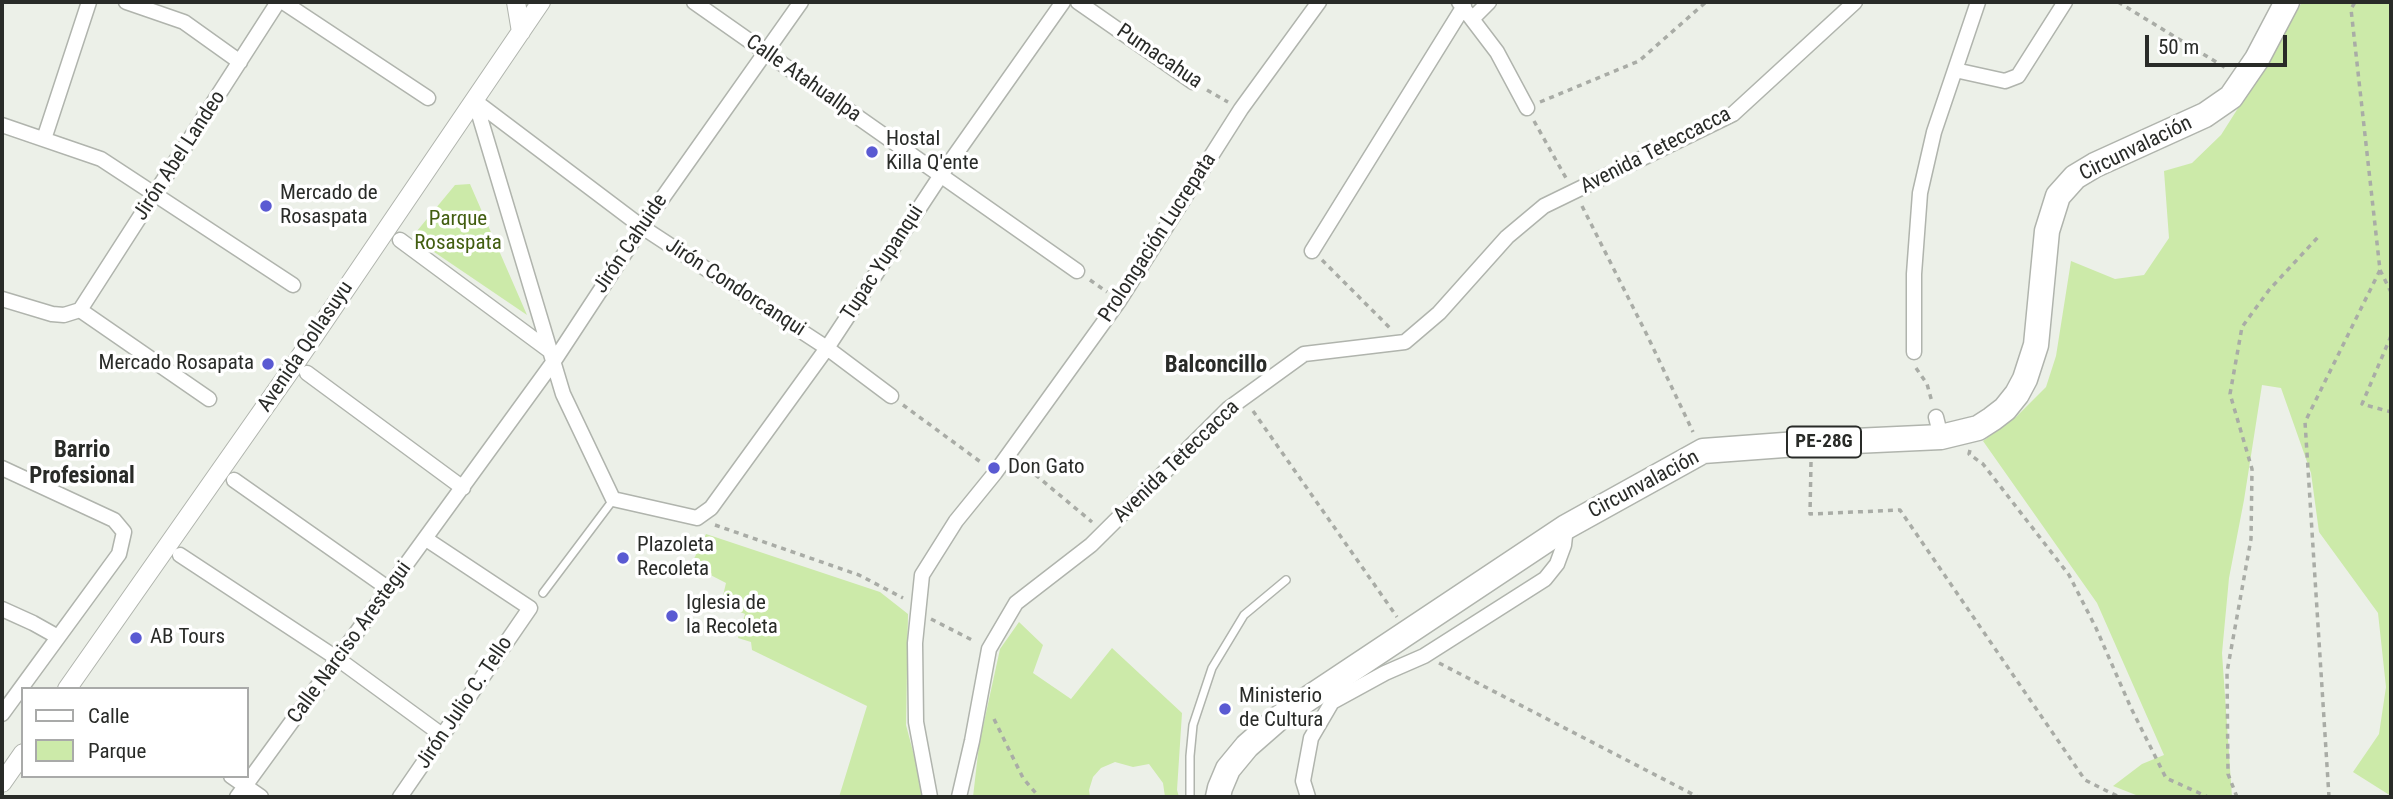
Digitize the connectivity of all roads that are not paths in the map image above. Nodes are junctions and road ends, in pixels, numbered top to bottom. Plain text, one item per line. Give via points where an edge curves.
1 (89, 2) edge
2 (126, 2) edge
3 (278, 2) edge
4 (283, 2) edge
5 (516, 2) edge
6 (541, 2) edge
7 (694, 2) edge
8 (801, 2) edge
9 (1063, 2) edge
10 (1078, 2) edge
11 (1319, 2) edge
12 (1489, 2) edge
13 (1855, 2) edge
14 (1978, 2) edge
15 (2065, 2) edge
16 (2287, 2) edge
17 (1465, 9) edge
18 (521, 32) junction
19 (765, 52) junction
20 (240, 62) junction
21 (1955, 70) junction
22 (1193, 82) road end
23 (428, 98) dead end
24 (475, 101) junction
25 (1527, 108) road end
26 (2, 125) edge
27 (44, 139) junction
28 (941, 175) junction
29 (154, 196) junction
30 (642, 227) junction
31 (400, 240) dead end
32 (1312, 251) road end
33 (1077, 271) road end
34 (292, 285) dead end
35 (2, 299) edge
36 (80, 310) junction
37 (827, 348) junction
38 (1914, 352) road end
39 (552, 356) junction
40 (306, 373) dead end
41 (891, 396) road end
42 (209, 399) dead end
43 (2, 468) edge
44 (234, 480) dead end
45 (463, 488) junction
46 (613, 499) junction
47 (1566, 527) junction
48 (426, 539) junction
49 (180, 555) dead end
50 (1286, 580) dead end
51 (389, 589) junction
52 (543, 593) dead end
53 (2, 609) edge
54 (58, 637) junction
55 (338, 659) junction
56 (22, 687) edge
57 (68, 687) edge
58 (21, 689) edge
59 (2, 715) edge
60 (442, 735) junction
61 (21, 756) edge
62 (2, 783) edge
63 (241, 792) edge
64 (261, 797) edge
65 (400, 797) edge
66 (930, 797) edge
67 (959, 797) edge
68 (1190, 797) edge
69 (1218, 797) edge
70 (1308, 797) edge

1 - 27 street
2 - 20 street via 184,22
3 - 20 street, Jirón Abel Landeo
4 - 23 street
5 - 18 street
6 - 18 street, Avenida Qollasuyu
7 - 19 street, Calle Atahuallpa
8 - 19 street, Jirón Cahuide
9 - 28 street, Tupac Yupanqui
10 - 22 street, Pumacahua
11 - 66 street, Prolongación Lucrepata via 1241,109 1119,301 956,521 922,575 915,643 916,722
12 - 17 street
13 - 67 street, Avenida Teteccacca via 1733,114 1544,206 1507,237 1439,313 1405,342 1304,354 1228,409 1091,545 1016,603 989,649
14 - 21 street
15 - 21 street via 2018,76 2005,81
16 - 47 highway, Circunvalación / PE-28G via 2231,97 2205,115 2095,165 2075,177 2058,196 2047,231 2036,345 2025,379 2005,409 1966,432 1939,427 1703,452
17 - 25 street via 1497,52
17 - 32 street
18 - 24 street, Avenida Qollasuyu
19 - 28 street, Calle Atahuallpa
19 - 30 street, Jirón Cahuide
20 - 29 street, Jirón Abel Landeo
21 - 38 street via 1920,193
24 - 30 street, Jirón Condorcanqui
24 - 39 street
24 - 57 street, Avenida Qollasuyu
26 - 27 street
27 - 29 street via 101,159
28 - 33 street, Calle Atahuallpa
28 - 37 street, Tupac Yupanqui
29 - 34 street
29 - 36 street, Jirón Abel Landeo
30 - 37 street, Jirón Condorcanqui
30 - 39 street, Jirón Cahuide
31 - 39 street
35 - 36 street via 52,314
36 - 42 street
37 - 41 street, Jirón Condorcanqui
37 - 46 street, Tupac Yupanqui via 711,508 696,519
39 - 45 street, Jirón Cahuide
39 - 46 street via 564,394
40 - 45 street
43 - 54 street via 114,520 124,532 119,554
44 - 51 street
45 - 48 street, Calle Narciso Arestegui
46 - 52 lane
47 - 69 highway, Circunvalación / PE-28G via 1279,718 1228,769
47 - 70 street via 1557,564 1545,579 1424,656 1332,702 1311,738 1303,781
48 - 51 street, Calle Narciso Arestegui
48 - 60 street, Jirón Julio C. Tello via 530,608
49 - 55 street
50 - 68 lane via 1244,615 1212,668 1193,724
51 - 55 street, Calle Narciso Arestegui
53 - 54 street
54 - 56 street
55 - 60 street
55 - 63 street, Calle Narciso Arestegui
58 - 59 street
60 - 65 street, Jirón Julio C. Tello
61 - 62 street
63 - 64 street

